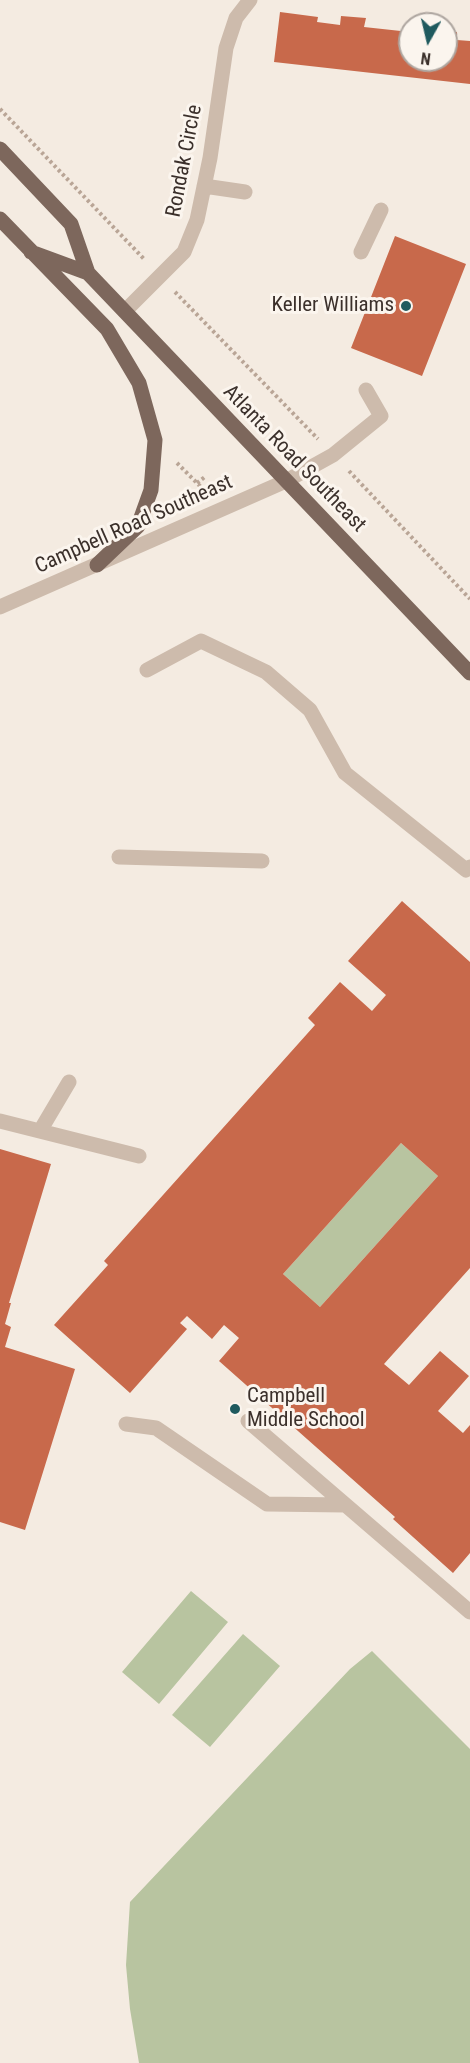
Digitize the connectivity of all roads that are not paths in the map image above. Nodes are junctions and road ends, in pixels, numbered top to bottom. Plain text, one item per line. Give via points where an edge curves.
1 (250, 0) edge
2 (0, 149) edge
3 (204, 186) junction
4 (245, 192) dead end
5 (381, 210) dead end
6 (0, 219) edge
7 (31, 252) junction
8 (361, 252) dead end
9 (88, 273) junction
10 (125, 311) junction
11 (366, 390) dead end
12 (286, 481) junction
13 (97, 565) junction
14 (0, 608) edge
15 (147, 670) dead end
16 (470, 673) edge
17 (119, 857) dead end
18 (262, 861) dead end
19 (470, 867) edge
20 (69, 1082) dead end
21 (0, 1121) edge
22 (40, 1131) junction
23 (139, 1156) dead end
24 (248, 1421) dead end
25 (126, 1424) dead end
26 (345, 1505) junction
27 (470, 1612) edge

1 - 3 street, Rondak Circle via 236,18 226,48
2 - 9 main road, Atlanta Road Southeast via 71,224
3 - 4 street
3 - 10 street, Rondak Circle via 197,220 184,252
5 - 8 street
6 - 7 main road, Atlanta Road Southeast
7 - 9 main road, Atlanta Road Southeast
7 - 13 main road via 107,329 140,383 155,440 151,490 138,526
9 - 10 main road, Atlanta Road Southeast
10 - 12 main road, Atlanta Road Southeast
11 - 12 street, Campbell Road Southeast via 381,416 333,455
12 - 13 street, Campbell Road Southeast
12 - 16 main road, Atlanta Road Southeast
13 - 14 street, Campbell Road Southeast
15 - 19 street via 201,641 266,672 310,711 345,773 466,870
17 - 18 street
20 - 22 street
21 - 22 street
22 - 23 street
24 - 26 street
25 - 26 street via 156,1428 267,1504
26 - 27 street

